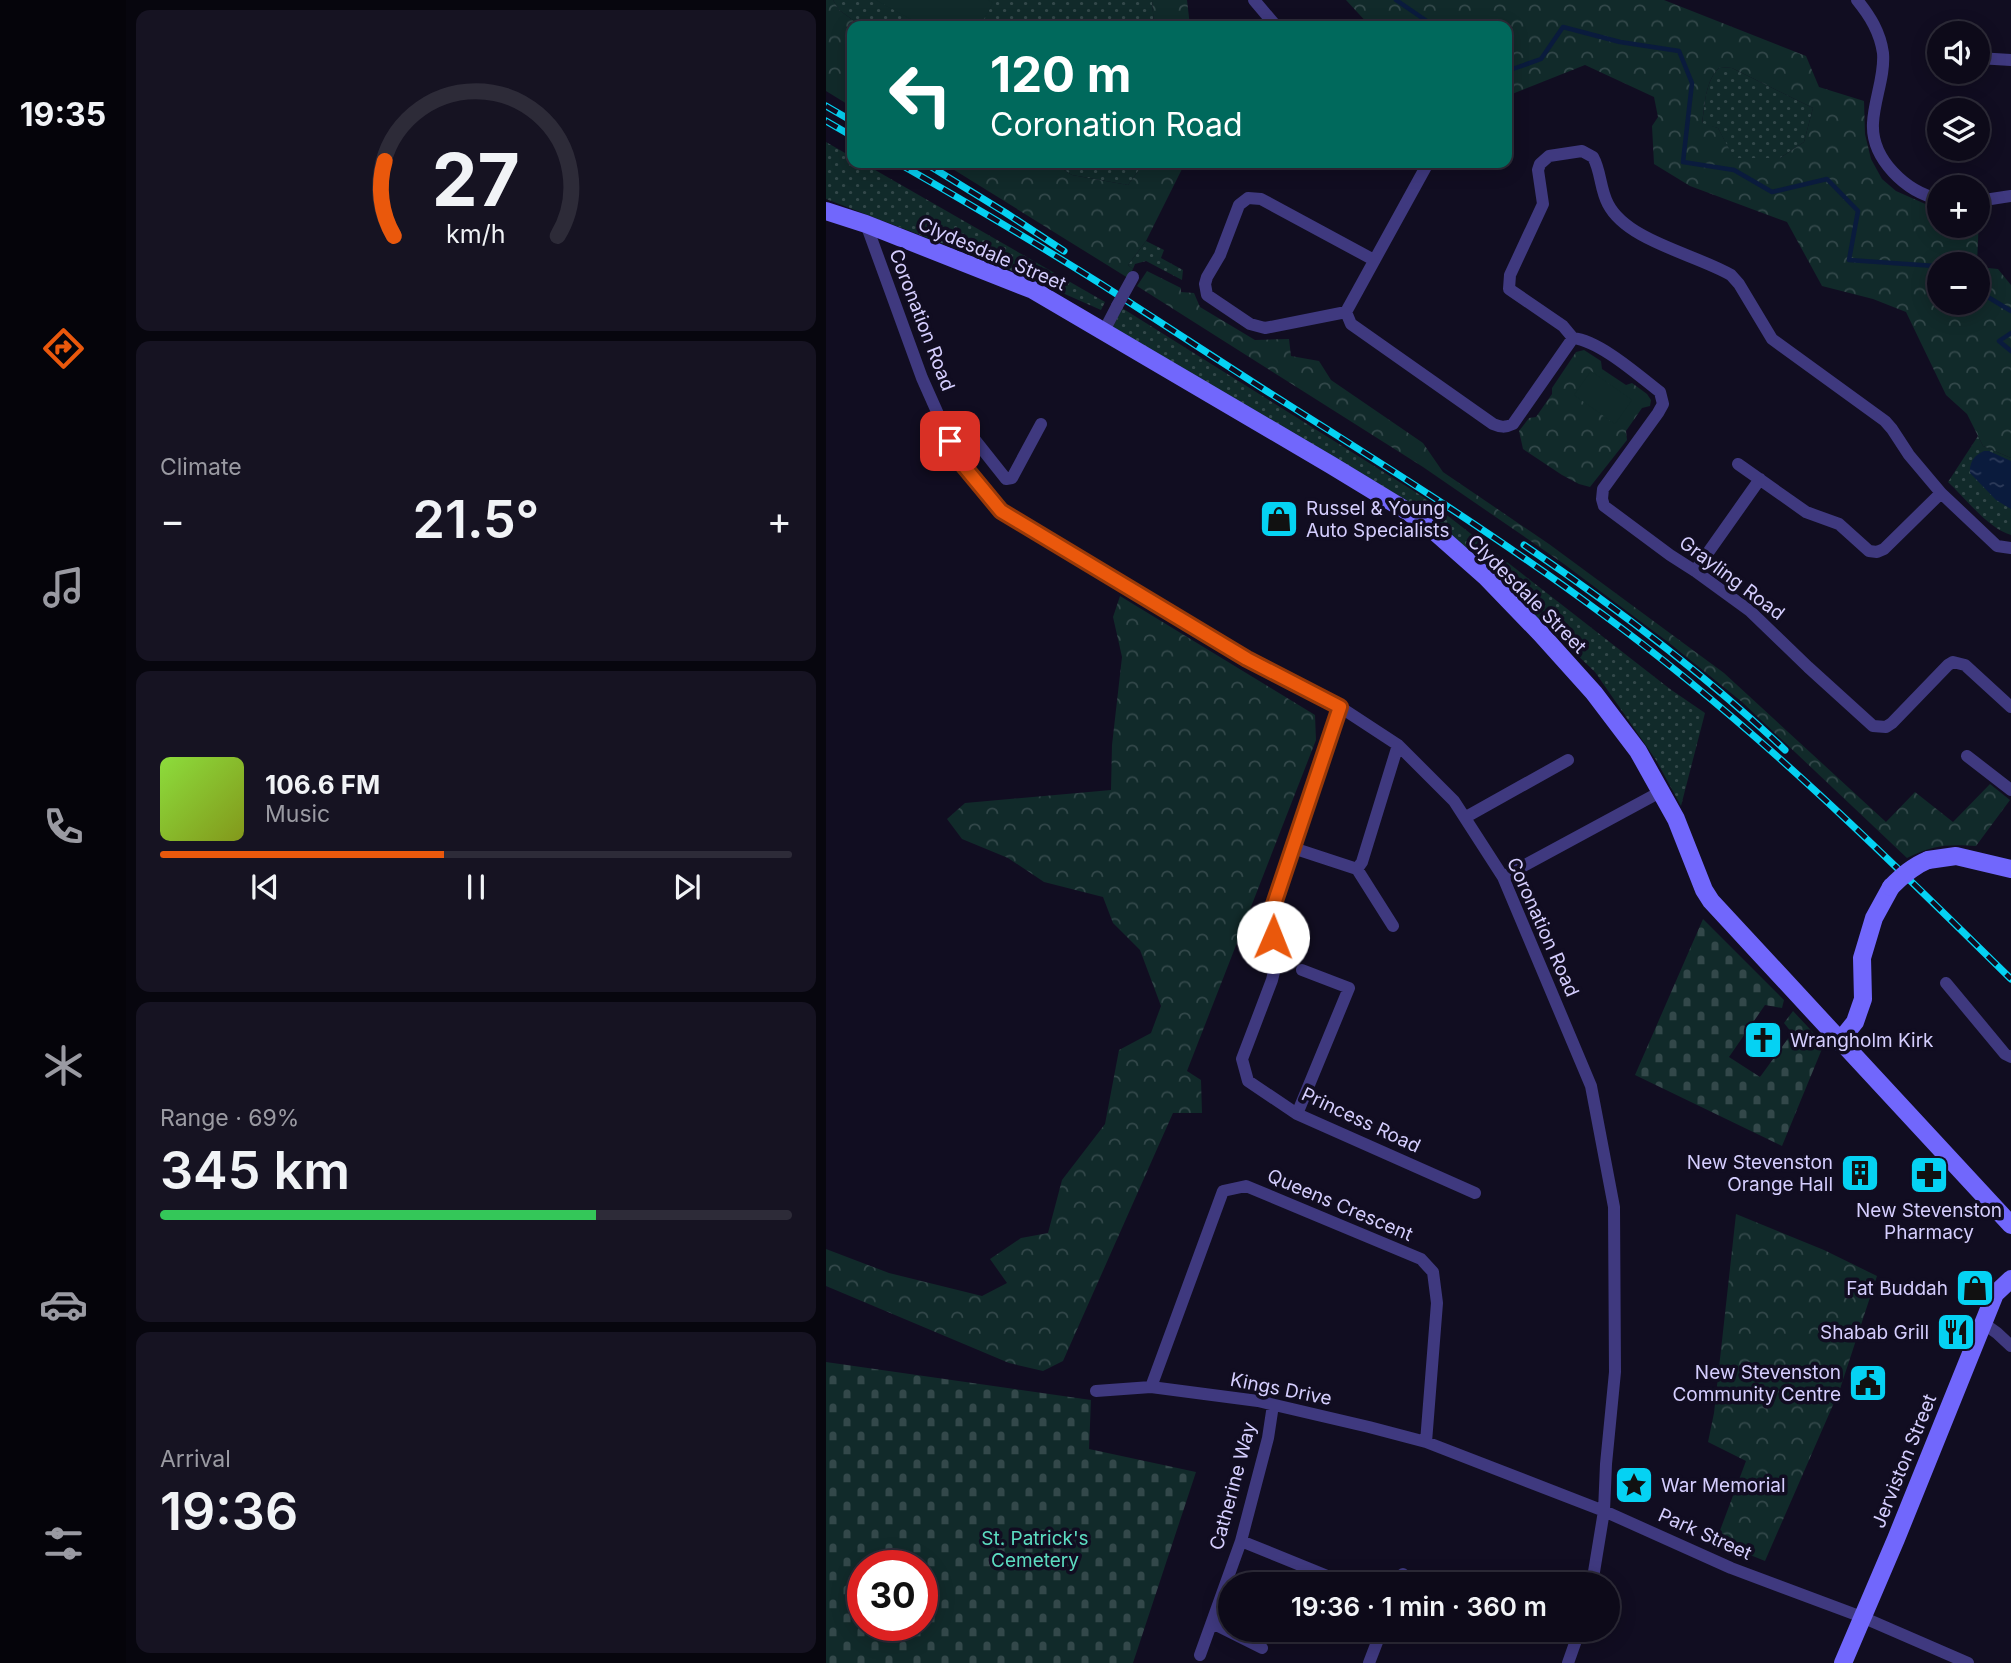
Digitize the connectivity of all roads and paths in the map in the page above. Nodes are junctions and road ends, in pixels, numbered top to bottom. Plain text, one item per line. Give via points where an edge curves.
1 (1254, 0) edge
2 (1857, 0) edge
3 (1272, 21) edge
4 (1990, 59) edge
5 (2011, 60) edge
6 (1425, 168) edge
7 (1927, 196) edge
8 (2011, 196) edge
9 (1990, 199) edge
10 (826, 211) edge
11 (866, 224) junction
12 (1374, 260) junction
13 (1133, 277) dead end
14 (1346, 312) junction
15 (1104, 331) junction
16 (1573, 338) junction
17 (1041, 424) dead end
18 (950, 441) junction
19 (1738, 464) dead end
20 (1760, 479) junction
21 (1941, 493) junction
22 (2011, 548) edge
23 (1695, 571) junction
24 (1340, 707) junction
25 (2011, 707) edge
26 (1398, 745) junction
27 (1967, 756) dead end
28 (1568, 760) dead end
29 (2011, 790) edge
30 (1662, 791) junction
31 (1466, 817) junction
32 (1293, 848) junction
33 (1357, 869) junction
34 (2011, 869) edge
35 (1503, 877) junction
36 (1394, 926) dead end
37 (1302, 970) dead end
38 (1946, 983) dead end
39 (1839, 1042) junction
40 (2011, 1056) edge
41 (1297, 1114) junction
42 (1475, 1193) dead end
43 (2011, 1226) edge
44 (2011, 1279) edge
45 (1983, 1323) junction
46 (2011, 1346) edge
47 (1151, 1387) junction
48 (1096, 1391) dead end
49 (1273, 1405) junction
50 (1426, 1442) junction
51 (1454, 1454) joint
52 (1604, 1511) junction
53 (1241, 1541) junction
54 (1317, 1572) edge
55 (1594, 1572) edge
56 (1862, 1617) junction
57 (1212, 1623) junction
58 (1377, 1642) edge
59 (1575, 1642) edge
60 (1262, 1648) dead end
61 (1200, 1655) dead end
62 (1369, 1663) edge
63 (1567, 1663) edge
64 (1843, 1663) edge
65 (1968, 1663) edge

1 - 3 street
2 - 7 street via 1879,33 1883,56 1873,124 1876,143 1900,180
4 - 5 street
6 - 12 street
8 - 9 street
10 - 11 main road, Clydesdale Street
11 - 15 main road, Clydesdale Street via 1033,290
11 - 18 street, Coronation Road via 922,379
12 - 14 street
12 - 14 street via 1261,199 1248,198 1239,205 1207,277 1208,295 1250,324 1265,328
13 - 15 street, bridge
14 - 16 street via 1351,324 1500,427 1513,424
15 - 30 main road, Clydesdale Street via 1385,497 1434,531 1486,578 1594,693 1639,751
16 - 21 street, Grayling Road via 1509,289 1510,275 1542,210 1540,164 1549,156 1582,151 1593,157 1608,205 1619,219 1634,232 1731,275 1772,340 1885,421
16 - 23 street, Grayling Road via 1597,345 1660,392 1663,404 1603,489 1602,499 1609,511
17 - 18 street via 1012,478 1006,480 975,440
18 - 24 street, Coronation Road via 958,459 1001,511 1247,659
19 - 20 street
20 - 21 street via 1806,512 1839,524 1863,547 1877,552
20 - 23 street
21 - 22 street via 1997,547
23 - 25 street, Grayling Road via 1750,611 1873,726 1892,723 1953,662 1965,665
24 - 26 street, Coronation Road
24 - 32 street, Princess Road
26 - 31 street, Coronation Road
26 - 33 street
27 - 29 street
28 - 31 street
30 - 35 street
30 - 39 main road, Clydesdale Street via 1710,901
31 - 35 street, Coronation Road
32 - 33 street
32 - 41 street, Princess Road via 1269,919 1278,955 1242,1059 1248,1081
33 - 36 street
34 - 39 main road, bridge via 1956,856 1928,860 1891,887 1874,918 1862,958 1860,1009
35 - 52 street, Coronation Road via 1591,1086 1614,1206 1615,1372
37 - 41 street via 1349,988
38 - 40 street
39 - 43 main road, Clydesdale Street
41 - 42 street, Princess Road
44 - 45 main road, Jerviston Street via 1995,1294
45 - 46 street
45 - 56 main road, Jerviston Street
47 - 48 street, Kings Drive
47 - 49 street, Kings Drive
47 - 50 street, Queens Crescent via 1223,1191 1246,1186 1421,1259 1433,1272 1437,1303
49 - 50 street, Kings Drive
49 - 53 street, Catherine Way
50 - 51 street, Kings Drive
51 - 52 street, Park Street
52 - 55 street, Coronation Road
52 - 56 street, Park Street via 1731,1568
53 - 54 street
53 - 57 street, Catherine Way
56 - 64 main road, Jerviston Street
56 - 65 street, Park Street
57 - 60 street
57 - 61 street, Catherine Way
58 - 62 street
59 - 63 street

